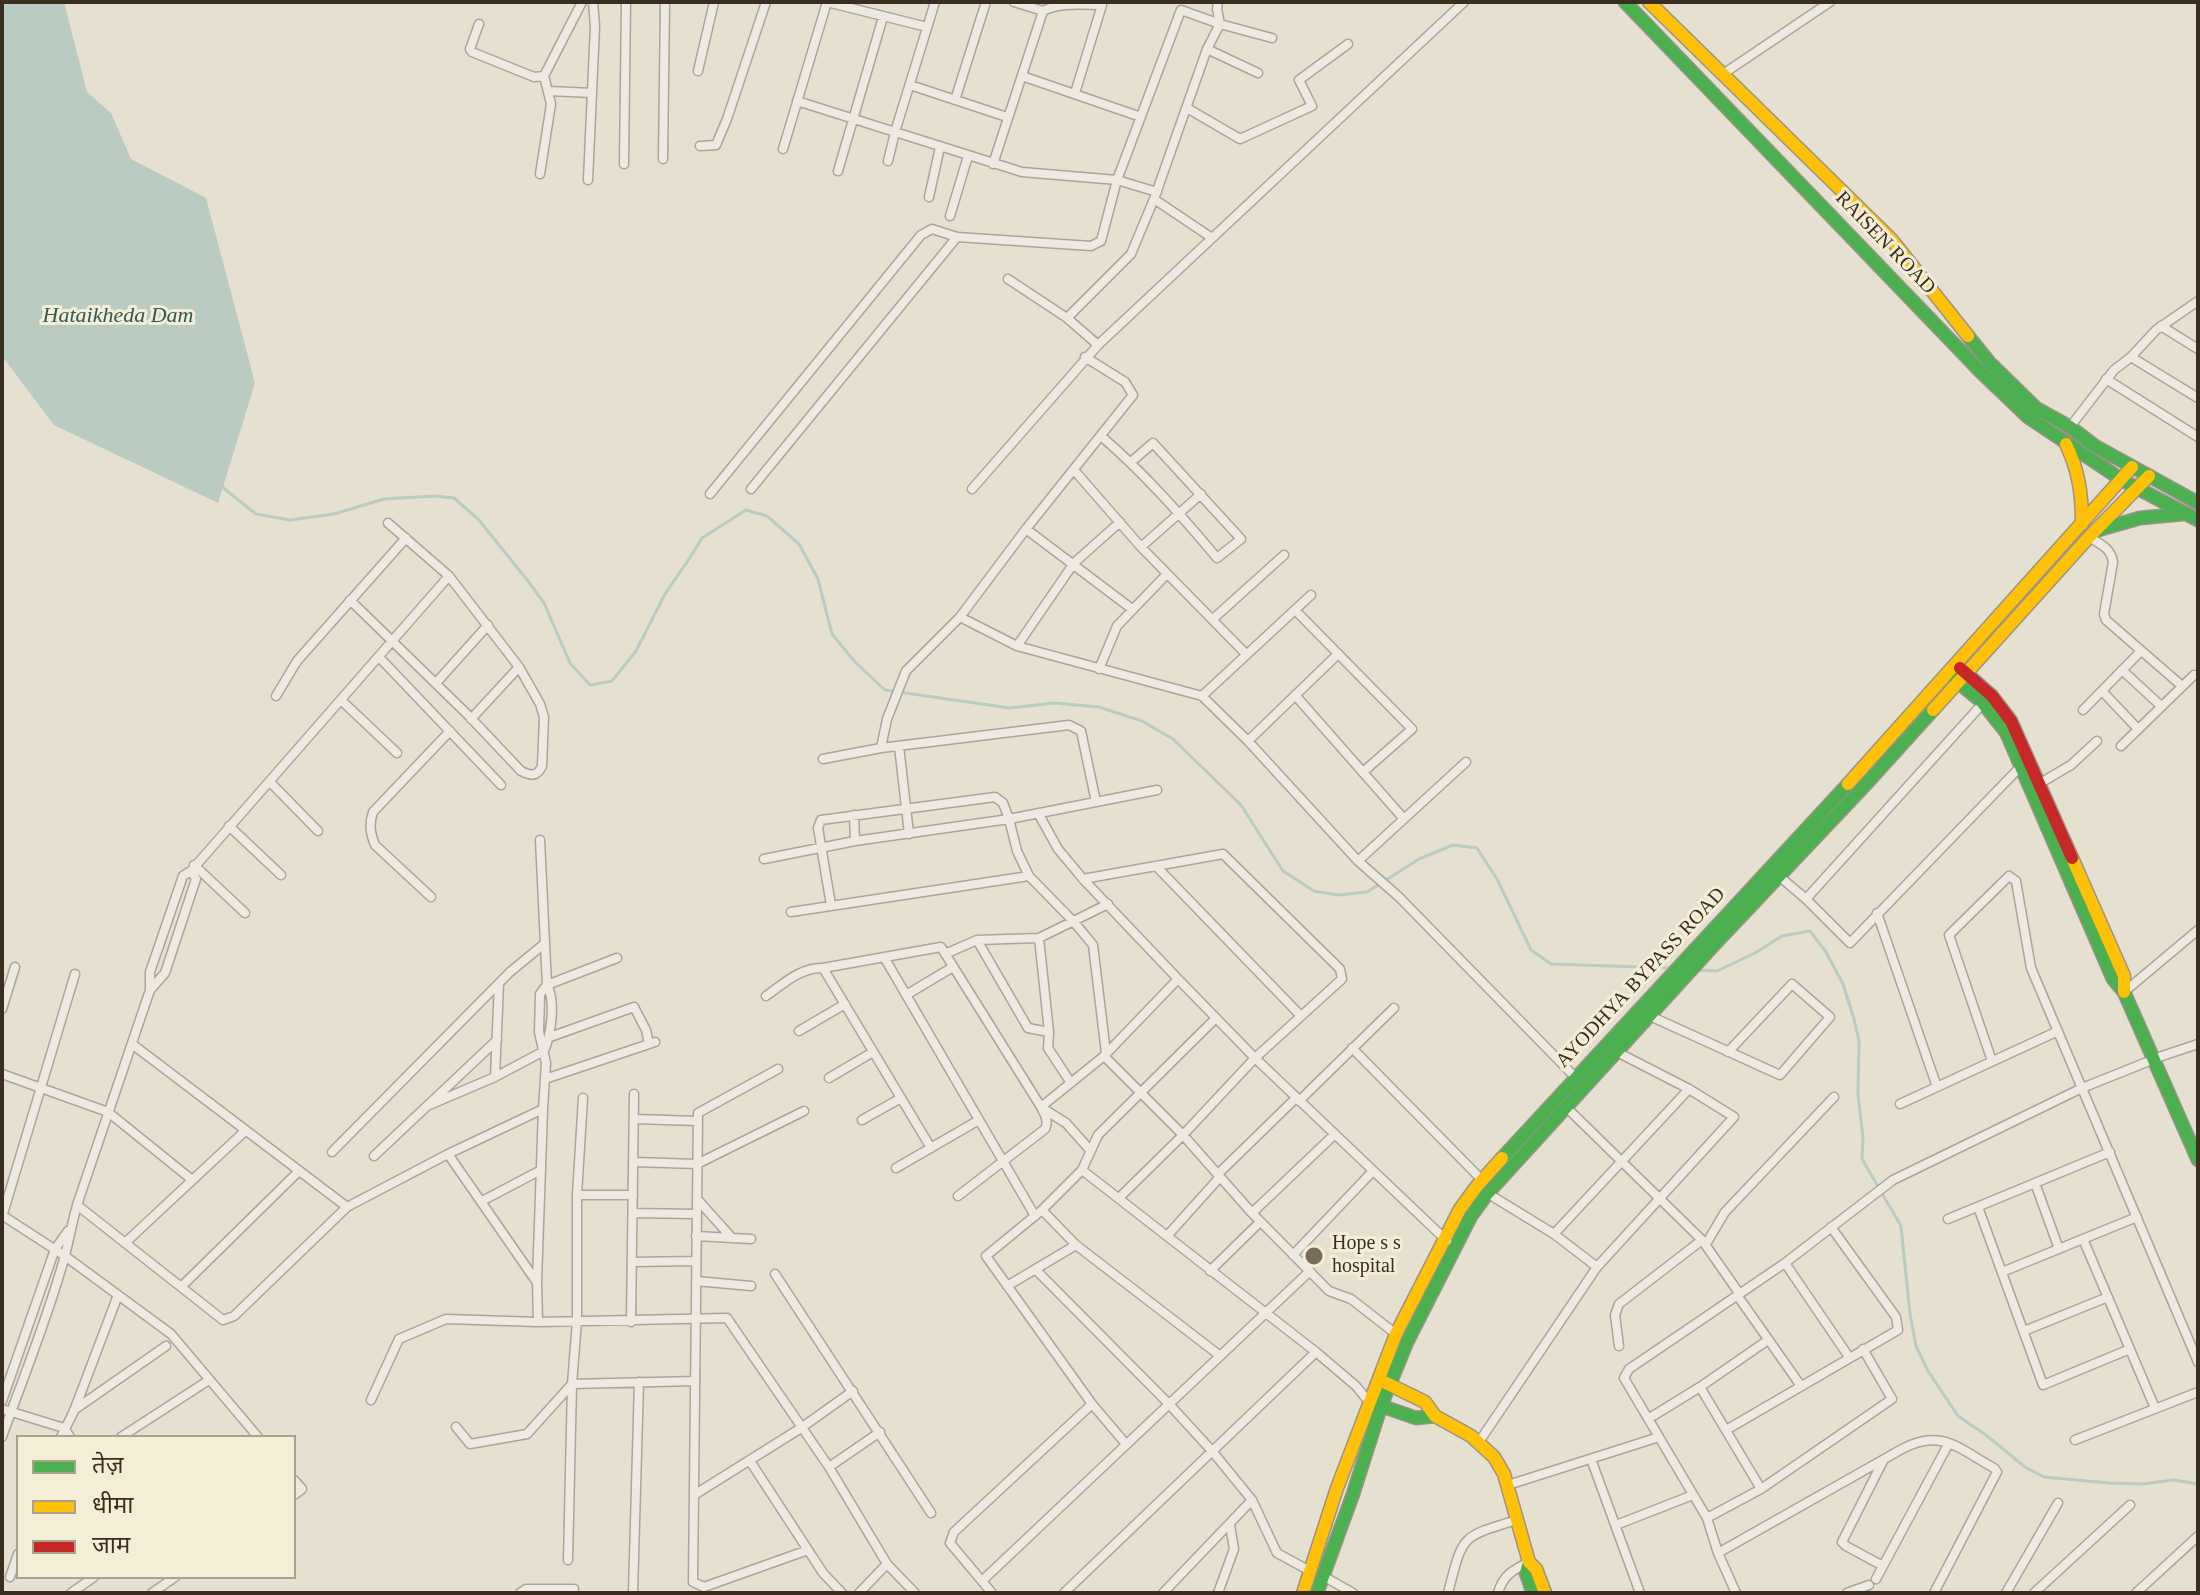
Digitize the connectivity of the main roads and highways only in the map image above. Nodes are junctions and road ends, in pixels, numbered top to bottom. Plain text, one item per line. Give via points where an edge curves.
1 (1625, 2) edge
2 (1649, 2) edge
3 (1895, 244) junction
4 (1875, 262) junction
5 (2064, 441) junction
6 (2132, 467) junction
7 (2149, 476) junction
8 (2122, 480) junction
9 (2137, 488) junction
10 (2198, 503) edge
11 (2192, 517) edge
12 (2082, 524) junction
13 (2091, 535) junction
14 (1957, 673) junction
15 (1707, 944) junction
16 (1661, 995) junction
17 (1580, 1082) junction
18 (1542, 1123) junction
19 (2198, 1160) edge
20 (1449, 1242) junction
21 (1384, 1382) junction
22 (1375, 1404) junction
23 (1435, 1416) junction
24 (1529, 1562) junction
25 (1317, 1574) junction
26 (1303, 1593) edge
27 (1317, 1593) edge
28 (1533, 1593) edge
29 (1545, 1593) edge

1 - 4 main road, RAISEN ROAD
2 - 3 main road, RAISEN ROAD
3 - 4 main road
3 - 6 main road, RAISEN ROAD via 1989,362 2036,408
4 - 5 main road, RAISEN ROAD via 2022,411
5 - 8 main road, RAISEN ROAD
5 - 12 main road via 2081,479
6 - 7 main road, RAISEN ROAD
6 - 8 main road, AYODHYA BYPASS ROAD
7 - 9 main road, AYODHYA BYPASS ROAD
7 - 10 main road, RAISEN ROAD
8 - 9 main road, RAISEN ROAD
8 - 12 main road, AYODHYA BYPASS ROAD
9 - 11 main road, RAISEN ROAD
9 - 13 main road, AYODHYA BYPASS ROAD
11 - 13 main road via 2141,516
12 - 14 main road, AYODHYA BYPASS ROAD
13 - 14 main road, AYODHYA BYPASS ROAD
14 - 15 main road, AYODHYA BYPASS ROAD via 1846,787
14 - 15 main road, AYODHYA BYPASS ROAD via 1866,784
14 - 19 main road via 1987,699 2024,763 2113,979 2124,992
15 - 16 main road, AYODHYA BYPASS ROAD
16 - 17 main road, AYODHYA BYPASS ROAD
16 - 17 main road, AYODHYA BYPASS ROAD via 1650,1016 1617,1052
17 - 18 main road, AYODHYA BYPASS ROAD
18 - 20 main road, AYODHYA BYPASS ROAD
18 - 20 main road, AYODHYA BYPASS ROAD via 1482,1180 1460,1209
20 - 21 main road, AYODHYA BYPASS ROAD via 1407,1342
20 - 21 main road, AYODHYA BYPASS ROAD via 1396,1334
21 - 22 main road, AYODHYA BYPASS ROAD
21 - 23 main road via 1425,1402
22 - 23 main road via 1416,1418
22 - 25 main road, AYODHYA BYPASS ROAD via 1337,1488
23 - 24 main road via 1479,1442 1499,1463
24 - 28 main road via 1526,1573
24 - 29 main road
25 - 26 main road, AYODHYA BYPASS ROAD
25 - 27 main road, AYODHYA BYPASS ROAD

